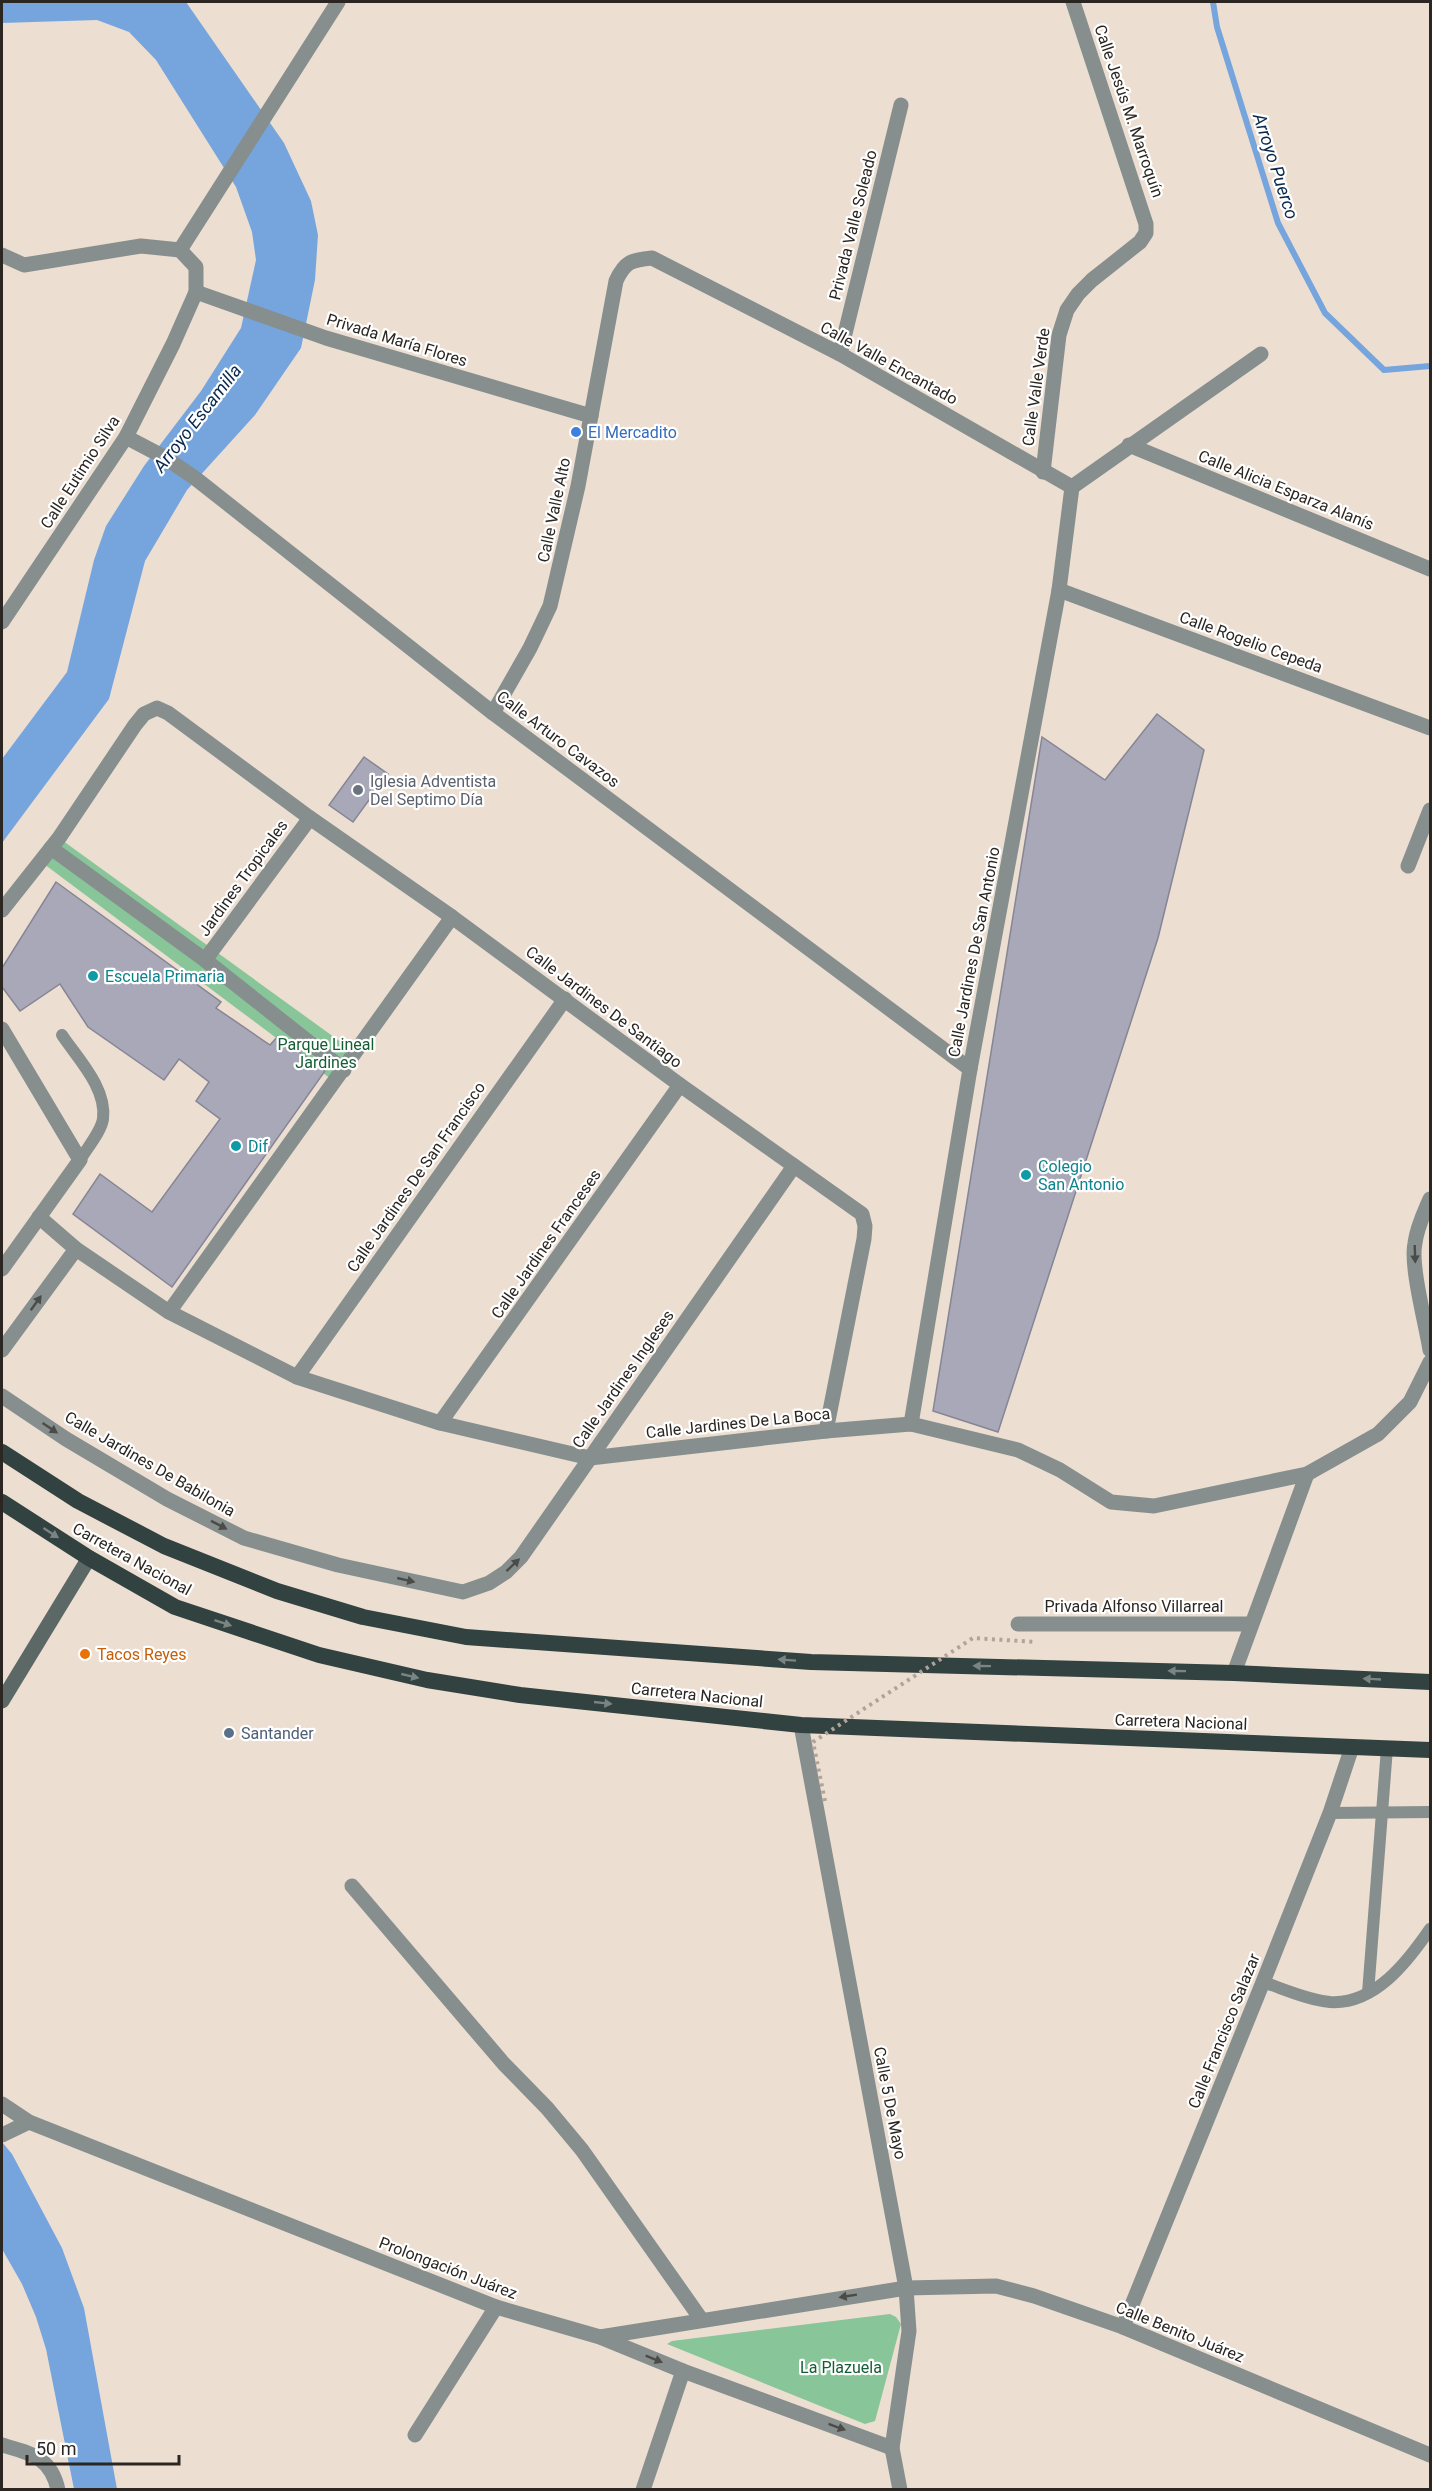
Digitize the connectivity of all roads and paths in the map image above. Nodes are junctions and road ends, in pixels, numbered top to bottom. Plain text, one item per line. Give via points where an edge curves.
1 (338, 2) edge
2 (1073, 2) edge
3 (900, 105) dead end
4 (1146, 233) joint
5 (180, 250) junction
6 (2, 255) edge
7 (622, 267) joint
8 (196, 292) junction
9 (840, 354) junction
10 (1261, 354) dead end
11 (591, 416) junction
12 (126, 437) junction
13 (1129, 445) junction
14 (1043, 472) junction
15 (1072, 487) junction
16 (1431, 569) edge
17 (1059, 590) junction
18 (2, 622) edge
19 (493, 713) junction
20 (1431, 728) edge
21 (1431, 810) edge
22 (310, 818) junction
23 (51, 848) junction
24 (1408, 866) dead end
25 (2, 910) edge
26 (452, 917) junction
27 (205, 960) junction
28 (565, 999) junction
29 (2, 1029) edge
30 (62, 1035) dead end
31 (970, 1069) junction
32 (345, 1070) junction
33 (680, 1086) junction
34 (80, 1160) junction
35 (794, 1166) junction
36 (1431, 1199) edge
37 (39, 1217) junction
38 (76, 1249) junction
39 (2, 1269) edge
40 (170, 1312) junction
41 (2, 1350) edge
42 (1431, 1350) edge
43 (1431, 1362) edge
44 (297, 1377) junction
45 (2, 1396) edge
46 (441, 1423) junction
47 (911, 1424) junction
48 (826, 1431) junction
49 (2, 1452) edge
50 (590, 1458) junction
51 (1307, 1474) junction
52 (2, 1502) edge
53 (89, 1558) junction
54 (462, 1592) joint
55 (1018, 1624) dead end
56 (1251, 1624) junction
57 (1036, 1642) dead end
58 (1234, 1672) junction
59 (1429, 1678) edge
60 (2, 1701) edge
61 (801, 1725) junction
62 (1352, 1746) junction
63 (1387, 1748) junction
64 (1431, 1750) edge
65 (825, 1801) dead end
66 (1380, 1812) junction
67 (1431, 1812) edge
68 (1330, 1813) junction
69 (352, 1887) dead end
70 (1431, 1929) edge
71 (1263, 1982) junction
72 (1368, 1993) junction
73 (2, 2104) edge
74 (29, 2122) junction
75 (2, 2135) edge
76 (906, 2288) junction
77 (496, 2307) junction
78 (701, 2319) junction
79 (1123, 2327) junction
80 (600, 2337) junction
81 (682, 2371) junction
82 (415, 2435) dead end
83 (2, 2445) edge
84 (892, 2448) junction
85 (1431, 2455) edge
86 (58, 2490) edge
87 (644, 2490) edge
88 (900, 2490) edge

1 - 5 street
2 - 4 street, Calle Jesús M. Marroquín via 1145,215
3 - 9 street, Privada Valle Soleado
4 - 14 street, Calle Valle Verde via 1092,280 1067,310 1059,334
5 - 6 street via 141,246 24,265
5 - 8 street, Calle Eutimio Silva via 196,267
7 - 9 street, Calle Valle Encantado via 635,259 652,258
7 - 11 street, Calle Valle Alto via 616,281
8 - 11 street, Privada María Flores via 326,338
8 - 12 street, Calle Eutimio Silva
9 - 14 street, Calle Valle Encantado
10 - 13 street
11 - 19 street, Calle Valle Alto via 579,486 550,606
12 - 18 street, Calle Eutimio Silva
12 - 19 street, Calle Arturo Cavazos via 195,478
13 - 15 street
13 - 16 street, Calle Alicia Esparza Alanís
14 - 15 street, Calle Valle Encantado
15 - 17 street, Calle Jardines De San Antonio
17 - 20 street, Calle Rogelio Cepeda
17 - 31 street, Calle Jardines De San Antonio
19 - 31 street, Calle Arturo Cavazos
21 - 24 street
22 - 23 street, Calle Jardines De Santiago via 157,708 144,714
22 - 26 street, Calle Jardines De Santiago
22 - 27 street, Jardines Tropicales
23 - 25 street
23 - 27 street
26 - 28 street, Calle Jardines De Santiago
26 - 32 street
27 - 32 street
28 - 33 street, Calle Jardines De Santiago
28 - 44 street, Calle Jardines De San Francisco
29 - 34 street
30 - 34 lane via 100,1091 103,1106 103,1121
31 - 47 street, Calle Jardines De San Antonio
32 - 40 street
33 - 35 street, Calle Jardines De Santiago
33 - 46 street, Calle Jardines Franceses
34 - 37 street
35 - 48 street, Calle Jardines De Santiago via 854,1207 862,1214 865,1226
35 - 50 street, Calle Jardines Ingleses
36 -> 42 street via 1414,1245
37 - 38 street, Calle Jardines De La Boca
37 - 39 street
38 - 40 street, Calle Jardines De La Boca
41 -> 38 street
40 - 44 street, Calle Jardines De La Boca
43 - 51 street, Calle Jardines De La Boca via 1410,1402 1378,1434
44 - 46 street, Calle Jardines De La Boca
45 -> 54 street, Calle Jardines De Babilonia via 147,1487 244,1538 338,1565
46 - 50 street, Calle Jardines De La Boca
47 - 48 street, Calle Jardines De La Boca
47 - 51 street, Calle Jardines De La Boca via 1018,1450 1112,1502 1154,1506
48 - 50 street, Calle Jardines De La Boca
58 -> 49 highway, Carretera Nacional via 811,1662 466,1637 363,1617 277,1591 164,1546 78,1501
54 -> 50 street, Calle Jardines Ingleses via 489,1583 521,1557
51 - 56 street
52 -> 53 highway, Carretera Nacional
53 - 60 main road
53 -> 61 highway, Carretera Nacional via 175,1607 319,1654 428,1680 520,1695
55 - 56 street, Privada Alfonso Villarreal
56 - 58 street
57 - 65 path, bridge via 973,1638 813,1742
59 -> 58 highway, Carretera Nacional
61 - 62 highway, Carretera Nacional
61 - 76 street, Calle 5 De Mayo
62 - 63 highway, Carretera Nacional
62 - 68 street, Calle Francisco Salazar
63 - 64 highway, Carretera Nacional
63 - 66 lane
66 - 67 lane
66 - 68 lane
66 - 72 lane
68 - 71 street, Calle Francisco Salazar
69 - 78 street via 582,2150
70 - 72 lane via 1387,1981
71 - 72 lane via 1330,2002
71 - 79 street, Calle Francisco Salazar
73 - 74 street, Prolongación Juárez
74 - 75 street
74 - 77 street, Prolongación Juárez
76 -> 78 street, Prolongación Juárez
76 - 79 street, Calle Benito Juárez via 996,2286
76 - 84 street, Calle 5 De Mayo via 909,2331
77 - 80 street, Prolongación Juárez
77 - 82 street
78 - 80 street, Prolongación Juárez
79 - 85 street, Calle Benito Juárez
80 -> 81 street
81 -> 84 street
81 - 87 street
83 - 86 street via 47,2463
84 - 88 street, Calle 5 De Mayo

